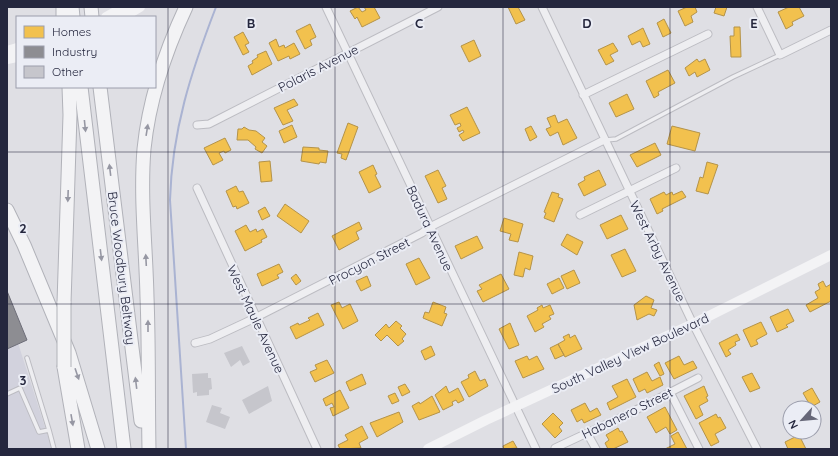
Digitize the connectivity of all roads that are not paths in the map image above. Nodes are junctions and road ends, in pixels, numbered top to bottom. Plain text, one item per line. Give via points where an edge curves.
1 (140, 7) edge
2 (186, 7) edge
3 (326, 7) edge
4 (438, 7) edge
5 (542, 7) edge
6 (757, 7) edge
7 (125, 13) edge
8 (111, 16) edge
9 (831, 30) edge
10 (708, 34) dead end
11 (347, 53) junction
12 (780, 55) junction
13 (156, 86) edge
14 (69, 88) edge
15 (81, 88) edge
16 (100, 88) edge
17 (156, 88) edge
18 (583, 95) junction
19 (197, 125) dead end
20 (604, 140) junction
21 (676, 168) dead end
22 (196, 188) dead end
23 (629, 191) junction
24 (7, 210) edge
25 (580, 215) dead end
26 (7, 225) edge
27 (430, 227) junction
28 (831, 255) edge
29 (53, 312) junction
30 (255, 318) junction
31 (693, 324) junction
32 (195, 343) dead end
33 (27, 358) dead end
34 (698, 378) dead end
35 (670, 392) junction
36 (7, 394) edge
37 (515, 407) junction
38 (50, 430) junction
39 (588, 433) junction
40 (555, 448) edge
41 (54, 449) edge
42 (78, 449) edge
43 (98, 449) edge
44 (124, 449) edge
45 (145, 449) edge
46 (149, 449) edge
47 (317, 449) edge
48 (428, 449) edge
49 (536, 449) edge
50 (596, 449) edge
51 (699, 449) edge
52 (757, 449) edge

1 - 7 main road
13 -> 2 highway via 161,67
3 - 11 street, Badura Avenue
4 - 11 street, Polaris Avenue
5 - 18 street, West Arby Avenue
6 - 12 street
7 - 8 main road
9 - 12 street
10 - 18 street
11 - 19 street, Polaris Avenue via 209,124
11 - 27 street, Badura Avenue
12 - 20 lane via 616,139
14 -> 42 highway, bridge via 64,368
15 -> 44 highway, Bruce Woodbury Beltway
45 -> 16 highway, Bruce Woodbury Beltway
46 -> 17 highway via 143,191 144,148
18 - 20 street, West Arby Avenue
20 - 23 street, West Arby Avenue
20 - 27 street, Procyon Street
21 - 23 street
22 - 30 street, West Maule Avenue
23 - 25 street
23 - 31 street, West Arby Avenue
24 - 29 highway
26 - 29 highway
27 - 30 street, Procyon Street via 422,234
27 - 37 street, Badura Avenue
28 - 31 main road, South Valley View Boulevard
29 -> 43 highway via 79,380
30 - 32 street, Procyon Street via 210,339
30 - 47 street, West Maule Avenue
31 - 37 main road, South Valley View Boulevard
31 - 52 street, West Arby Avenue
33 - 38 lane
34 - 35 street, Habanero Street
35 - 39 street, Habanero Street
35 - 51 street
36 - 38 lane via 20,388 39,432
37 - 48 main road, South Valley View Boulevard
37 - 49 street, Badura Avenue
38 - 41 lane
39 - 40 street, Habanero Street
39 - 50 street

